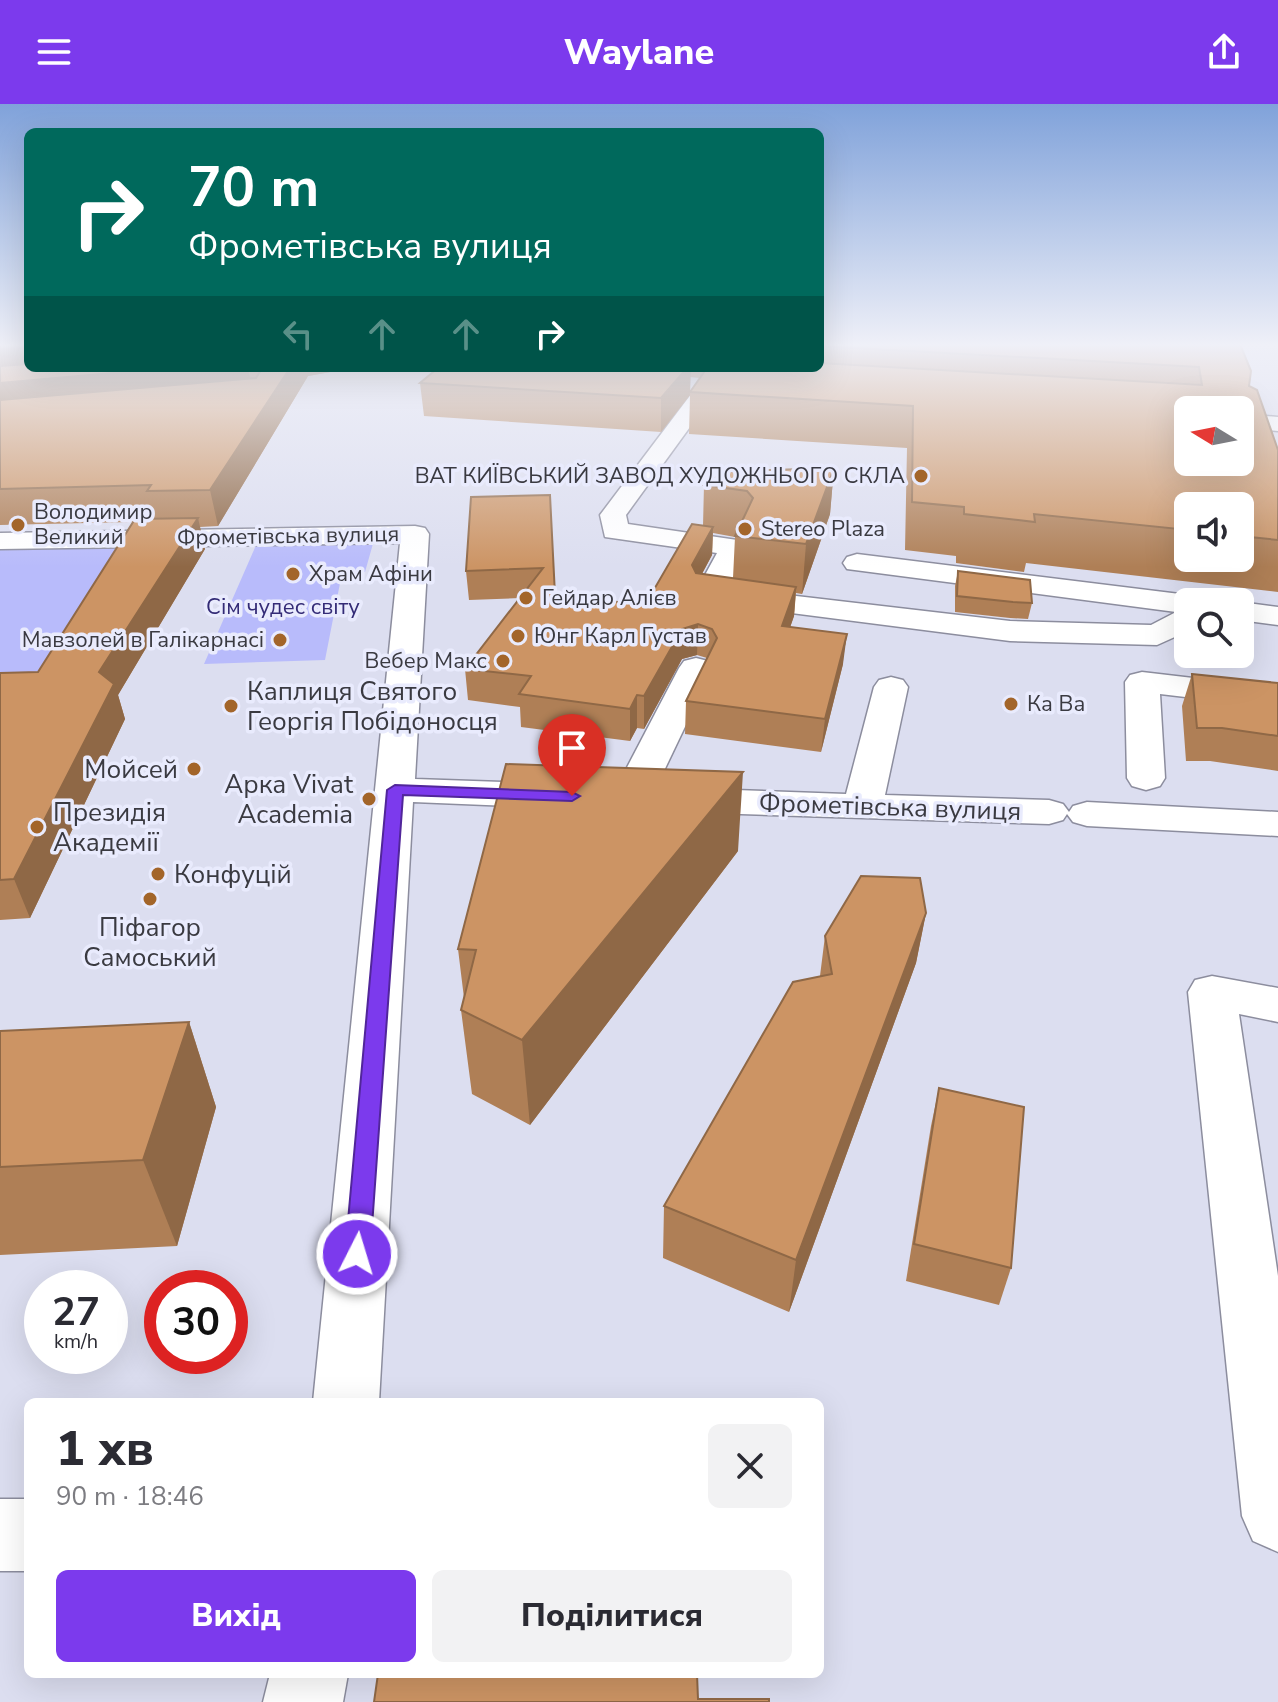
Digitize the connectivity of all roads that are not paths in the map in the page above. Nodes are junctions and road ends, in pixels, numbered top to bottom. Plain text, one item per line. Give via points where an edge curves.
1 (682, 419) edge
2 (1254, 422) edge
3 (1278, 424) edge
4 (0, 541) edge
5 (857, 563) dead end
6 (1174, 602) edge
7 (1254, 613) edge
8 (1278, 616) edge
9 (1174, 626) edge
10 (696, 668) dead end
11 (891, 687) dead end
12 (1278, 698) edge
13 (1146, 778) dead end
14 (395, 790) junction
15 (631, 798) junction
16 (863, 806) junction
17 (1278, 824) edge
18 (1278, 1005) edge
19 (346, 1398) edge
20 (1278, 1516) edge
21 (0, 1535) edge
22 (24, 1535) edge
23 (308, 1678) edge
24 (303, 1702) edge

1 - 9 street via 613,515 615,531 734,547 709,595 1010,631 1157,635
2 - 3 street
4 - 14 street, Фрометівська вулиця via 415,534
5 - 6 street
7 - 8 street
10 - 15 street
11 - 16 street
12 - 13 street via 1142,682
14 - 15 street, Фрометівська вулиця
14 - 19 street, Фрометівська вулиця
15 - 16 street, Фрометівська вулиця
16 - 17 street, Фрометівська вулиця
18 - 20 street via 1212,992
21 - 22 street
23 - 24 street

